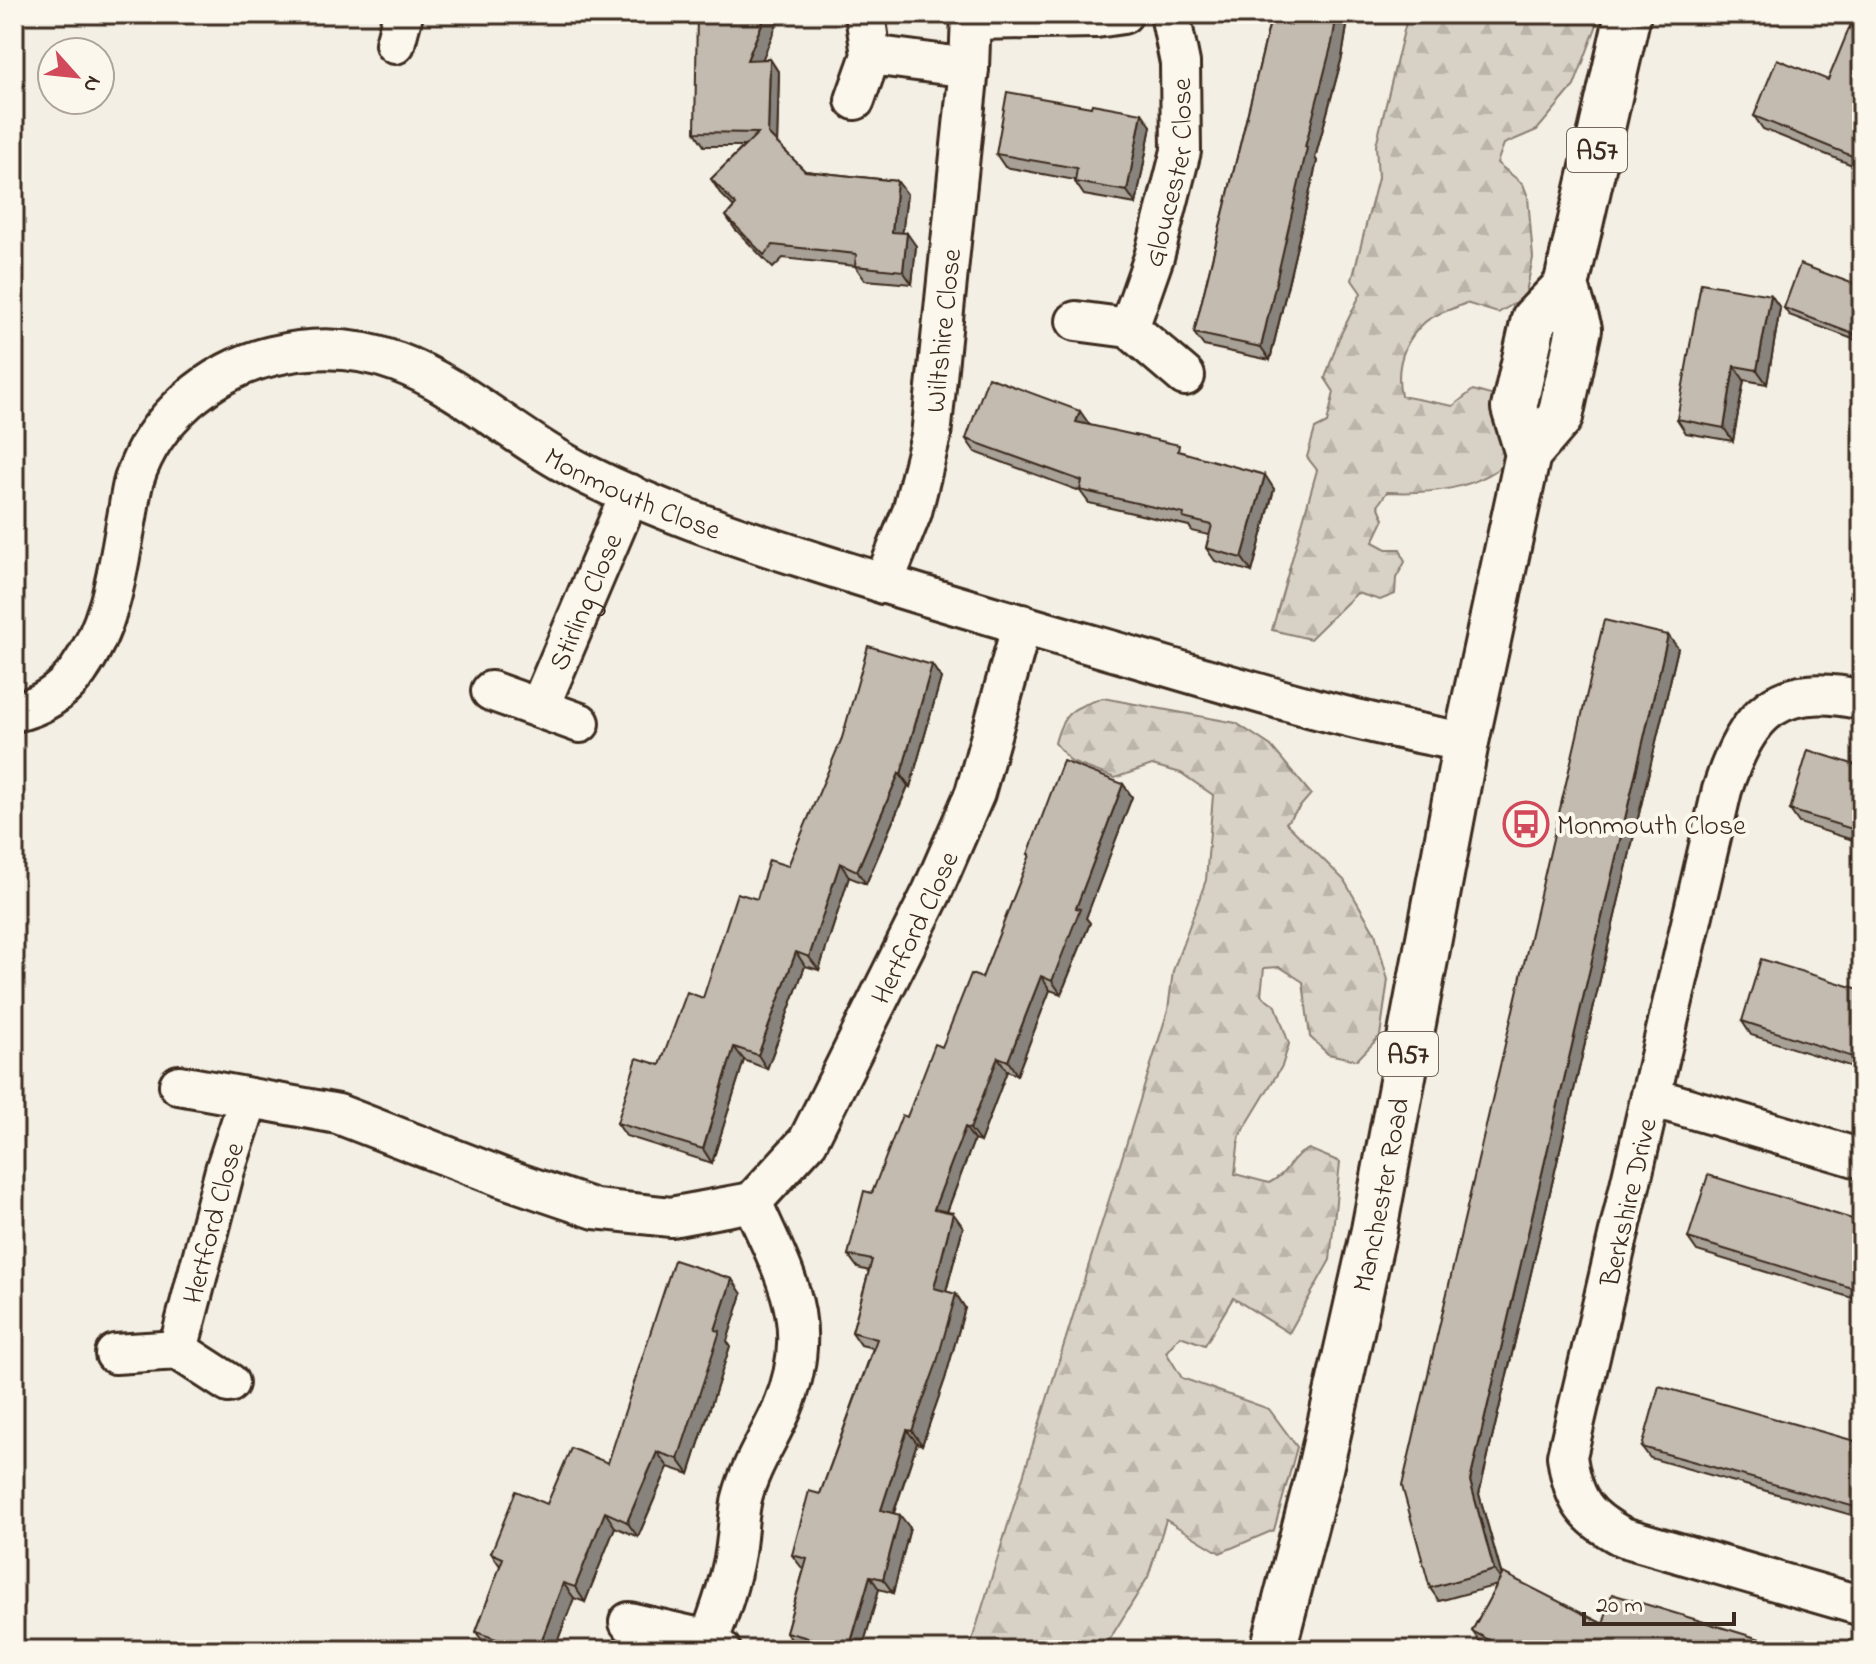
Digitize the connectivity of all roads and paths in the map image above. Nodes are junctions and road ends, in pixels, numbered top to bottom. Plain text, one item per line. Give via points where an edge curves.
1 (865, 14) edge
2 (1123, 14) edge
3 (1170, 14) edge
4 (1628, 14) edge
5 (971, 17) edge
6 (871, 55) junction
7 (969, 68) junction
8 (855, 100) dead end
9 (1076, 321) dead end
10 (1129, 328) junction
11 (1185, 376) dead end
12 (630, 494) junction
13 (883, 584) junction
14 (1022, 624) junction
15 (491, 691) dead end
16 (1862, 700) edge
17 (539, 708) junction
18 (14, 712) edge
19 (580, 723) dead end
20 (1466, 742) junction
21 (179, 1085) dead end
22 (1651, 1097) junction
23 (249, 1098) junction
24 (1862, 1159) edge
25 (752, 1202) junction
26 (178, 1350) junction
27 (115, 1354) dead end
28 (229, 1383) dead end
29 (1862, 1606) edge
30 (629, 1622) dead end
31 (715, 1645) edge
32 (1273, 1650) edge

1 - 6 street
2 - 5 street
3 - 10 street, Gloucester Close via 1180,63 1181,151
4 - 20 main road, Manchester Road / A57 via 1566,286 1534,319 1514,408 1528,454
5 - 7 street, Wiltshire Close
6 - 7 street
6 - 8 street
7 - 13 street, Wiltshire Close via 931,436 912,512
9 - 10 street
10 - 11 street
12 - 13 street, Monmouth Close via 738,537
12 - 17 street, Stirling Close
12 - 18 street, Monmouth Close via 586,475 411,366 336,348 268,356 210,382 164,427 134,481 103,629 58,693
13 - 14 street, Monmouth Close
14 - 20 street, Monmouth Close via 1371,724
14 - 25 street, Hertford Close via 975,793 932,892 808,1141
15 - 17 street
16 - 22 street, Berkshire Drive via 1821,693 1795,696 1768,710 1746,731 1722,790
17 - 19 street
20 - 32 main road, Manchester Road / A57 via 1374,1230
21 - 23 street
22 - 24 street
22 - 29 street, Berkshire Drive via 1567,1456 1571,1484 1583,1508 1623,1537
23 - 25 street via 338,1114 595,1209 671,1217
23 - 26 street, Hertford Close
25 - 31 street via 791,1289 798,1346 782,1409 742,1499
26 - 27 street
26 - 28 street
30 - 31 street

